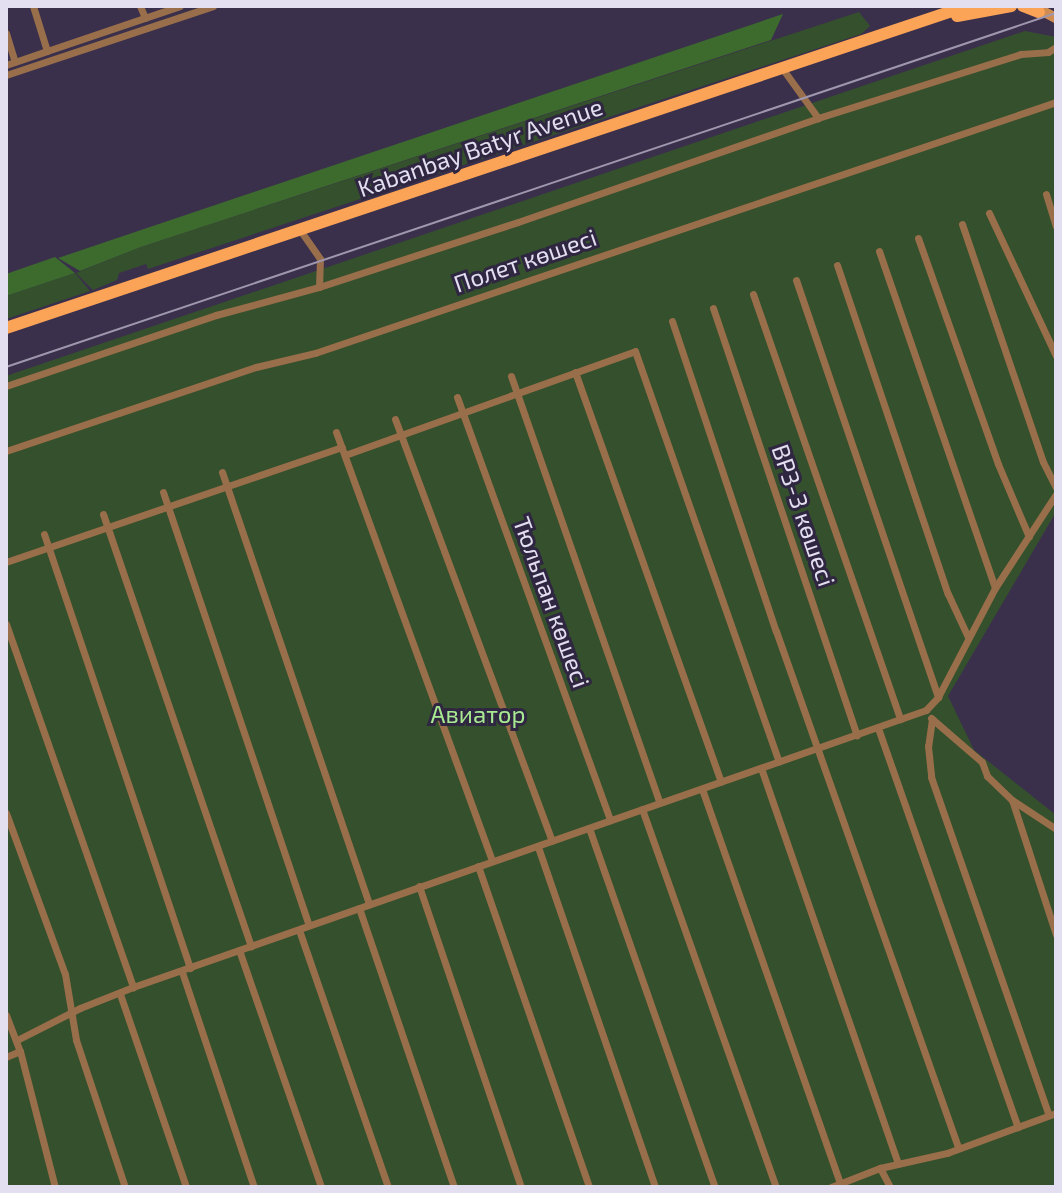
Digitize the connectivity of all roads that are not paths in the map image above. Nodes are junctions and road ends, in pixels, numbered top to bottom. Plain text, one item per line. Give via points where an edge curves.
1 (33, 6) edge
2 (140, 6) edge
3 (180, 6) edge
4 (213, 6) edge
5 (967, 6) edge
6 (1011, 6) edge
7 (1023, 6) edge
8 (1036, 9) edge
9 (145, 18) junction
10 (1056, 18) edge
11 (907, 26) junction
12 (6, 33) edge
13 (1056, 47) edge
14 (47, 51) junction
15 (10, 63) edge
16 (782, 68) junction
17 (6, 75) edge
18 (1056, 102) edge
19 (818, 118) junction
20 (1046, 194) dead end
21 (989, 213) dead end
22 (962, 224) dead end
23 (1056, 226) edge
24 (300, 230) junction
25 (918, 238) dead end
26 (879, 251) dead end
27 (837, 265) dead end
28 (796, 280) dead end
29 (319, 287) junction
30 (753, 294) dead end
31 (713, 308) dead end
32 (672, 321) dead end
33 (6, 328) edge
34 (1056, 356) edge
35 (575, 372) junction
36 (511, 376) dead end
37 (6, 386) edge
38 (517, 391) junction
39 (457, 397) dead end
40 (463, 413) junction
41 (395, 419) dead end
42 (336, 432) dead end
43 (402, 435) junction
44 (6, 451) edge
45 (343, 451) junction
46 (222, 472) dead end
47 (228, 488) junction
48 (1056, 488) edge
49 (163, 492) dead end
50 (1056, 494) edge
51 (168, 506) junction
52 (103, 514) dead end
53 (108, 529) junction
54 (44, 534) dead end
55 (1029, 537) junction
56 (49, 548) junction
57 (6, 562) edge
58 (995, 588) junction
59 (6, 624) edge
60 (968, 637) junction
61 (938, 697) junction
62 (926, 710) junction
63 (900, 719) junction
64 (932, 719) junction
65 (878, 728) junction
66 (857, 735) junction
67 (819, 748) junction
68 (779, 762) junction
69 (761, 768) junction
70 (721, 782) junction
71 (702, 789) junction
72 (1012, 800) junction
73 (660, 803) junction
74 (642, 809) junction
75 (6, 813) edge
76 (610, 820) junction
77 (589, 828) junction
78 (1056, 829) edge
79 (552, 841) junction
80 (538, 847) junction
81 (492, 861) junction
82 (478, 866) junction
83 (419, 886) junction
84 (369, 904) junction
85 (359, 908) junction
86 (309, 925) junction
87 (299, 930) junction
88 (1056, 935) edge
89 (251, 946) junction
90 (239, 950) junction
91 (190, 968) junction
92 (182, 972) junction
93 (133, 987) junction
94 (120, 994) junction
95 (73, 1013) junction
96 (6, 1015) edge
97 (17, 1040) junction
98 (20, 1051) junction
99 (6, 1057) edge
100 (1052, 1114) edge
101 (1018, 1127) junction
102 (958, 1147) junction
103 (898, 1164) junction
104 (880, 1168) junction
105 (840, 1183) junction
106 (55, 1187) edge
107 (125, 1187) edge
108 (186, 1187) edge
109 (254, 1187) edge
110 (321, 1187) edge
111 (388, 1187) edge
112 (454, 1187) edge
113 (521, 1187) edge
114 (589, 1187) edge
115 (655, 1187) edge
116 (715, 1187) edge
117 (776, 1187) edge
118 (831, 1187) edge
119 (890, 1187) edge

1 - 14 street
2 - 9 street
3 - 9 street
4 - 17 street
5 - 11 main road, Kabanbay Batyr Avenue
6 - 11 main road
7 - 8 main road
8 - 10 street
9 - 14 street
11 - 16 main road, Kabanbay Batyr Avenue
12 - 15 street
13 - 19 street
14 - 15 street
16 - 19 street
16 - 24 main road, Kabanbay Batyr Avenue
18 - 44 street, Полет көшесі via 315,353 256,367
19 - 29 street
20 - 23 street
21 - 34 street
22 - 48 street
24 - 29 street via 320,259
24 - 33 main road, Kabanbay Batyr Avenue
25 - 55 street
26 - 58 street
27 - 60 street via 944,582
28 - 61 street
29 - 37 street via 216,315
30 - 63 street
31 - 66 street, ВРЗ-3 көшесі
32 - 67 street
35 - 38 street
35 - 68 street via 635,351
35 - 70 street
36 - 38 street
38 - 40 street
38 - 73 street
39 - 40 street, Тюльпан көшесі
40 - 43 street
40 - 76 street, Тюльпан көшесі
41 - 43 street
42 - 45 street
43 - 45 street
43 - 79 street
45 - 47 street
45 - 81 street
46 - 47 street
47 - 51 street
47 - 84 street
49 - 51 street
50 - 55 street
51 - 53 street
51 - 86 street
52 - 53 street
53 - 56 street
53 - 89 street
54 - 56 street
55 - 58 street
56 - 57 street
56 - 91 street
58 - 60 street
59 - 93 street
60 - 61 street
61 - 62 street
62 - 63 street
62 - 64 street
63 - 65 street
64 - 72 street via 982,762 987,776
64 - 100 street via 931,777
65 - 66 street
65 - 101 street
66 - 67 street
67 - 68 street
67 - 102 street
68 - 69 street
69 - 70 street
69 - 103 street
70 - 71 street
71 - 73 street
71 - 105 street
72 - 78 street
72 - 88 street
73 - 74 street
74 - 76 street
74 - 117 street
75 - 95 street via 65,974
76 - 77 street
77 - 79 street
77 - 116 street
79 - 80 street
80 - 81 street
80 - 115 street
81 - 82 street
82 - 83 street
82 - 114 street
83 - 84 street
83 - 113 street
84 - 85 street
85 - 86 street
85 - 112 street
86 - 87 street
87 - 89 street
87 - 111 street
89 - 90 street
90 - 91 street
90 - 110 street
91 - 92 street
92 - 93 street
92 - 109 street
93 - 94 street
94 - 95 street
94 - 108 street
95 - 97 street
95 - 107 street via 76,1040
96 - 97 street
97 - 98 street
98 - 99 street
98 - 106 street
100 - 101 street
101 - 102 street
102 - 103 street
103 - 104 street
104 - 105 street
104 - 119 street
105 - 118 street

